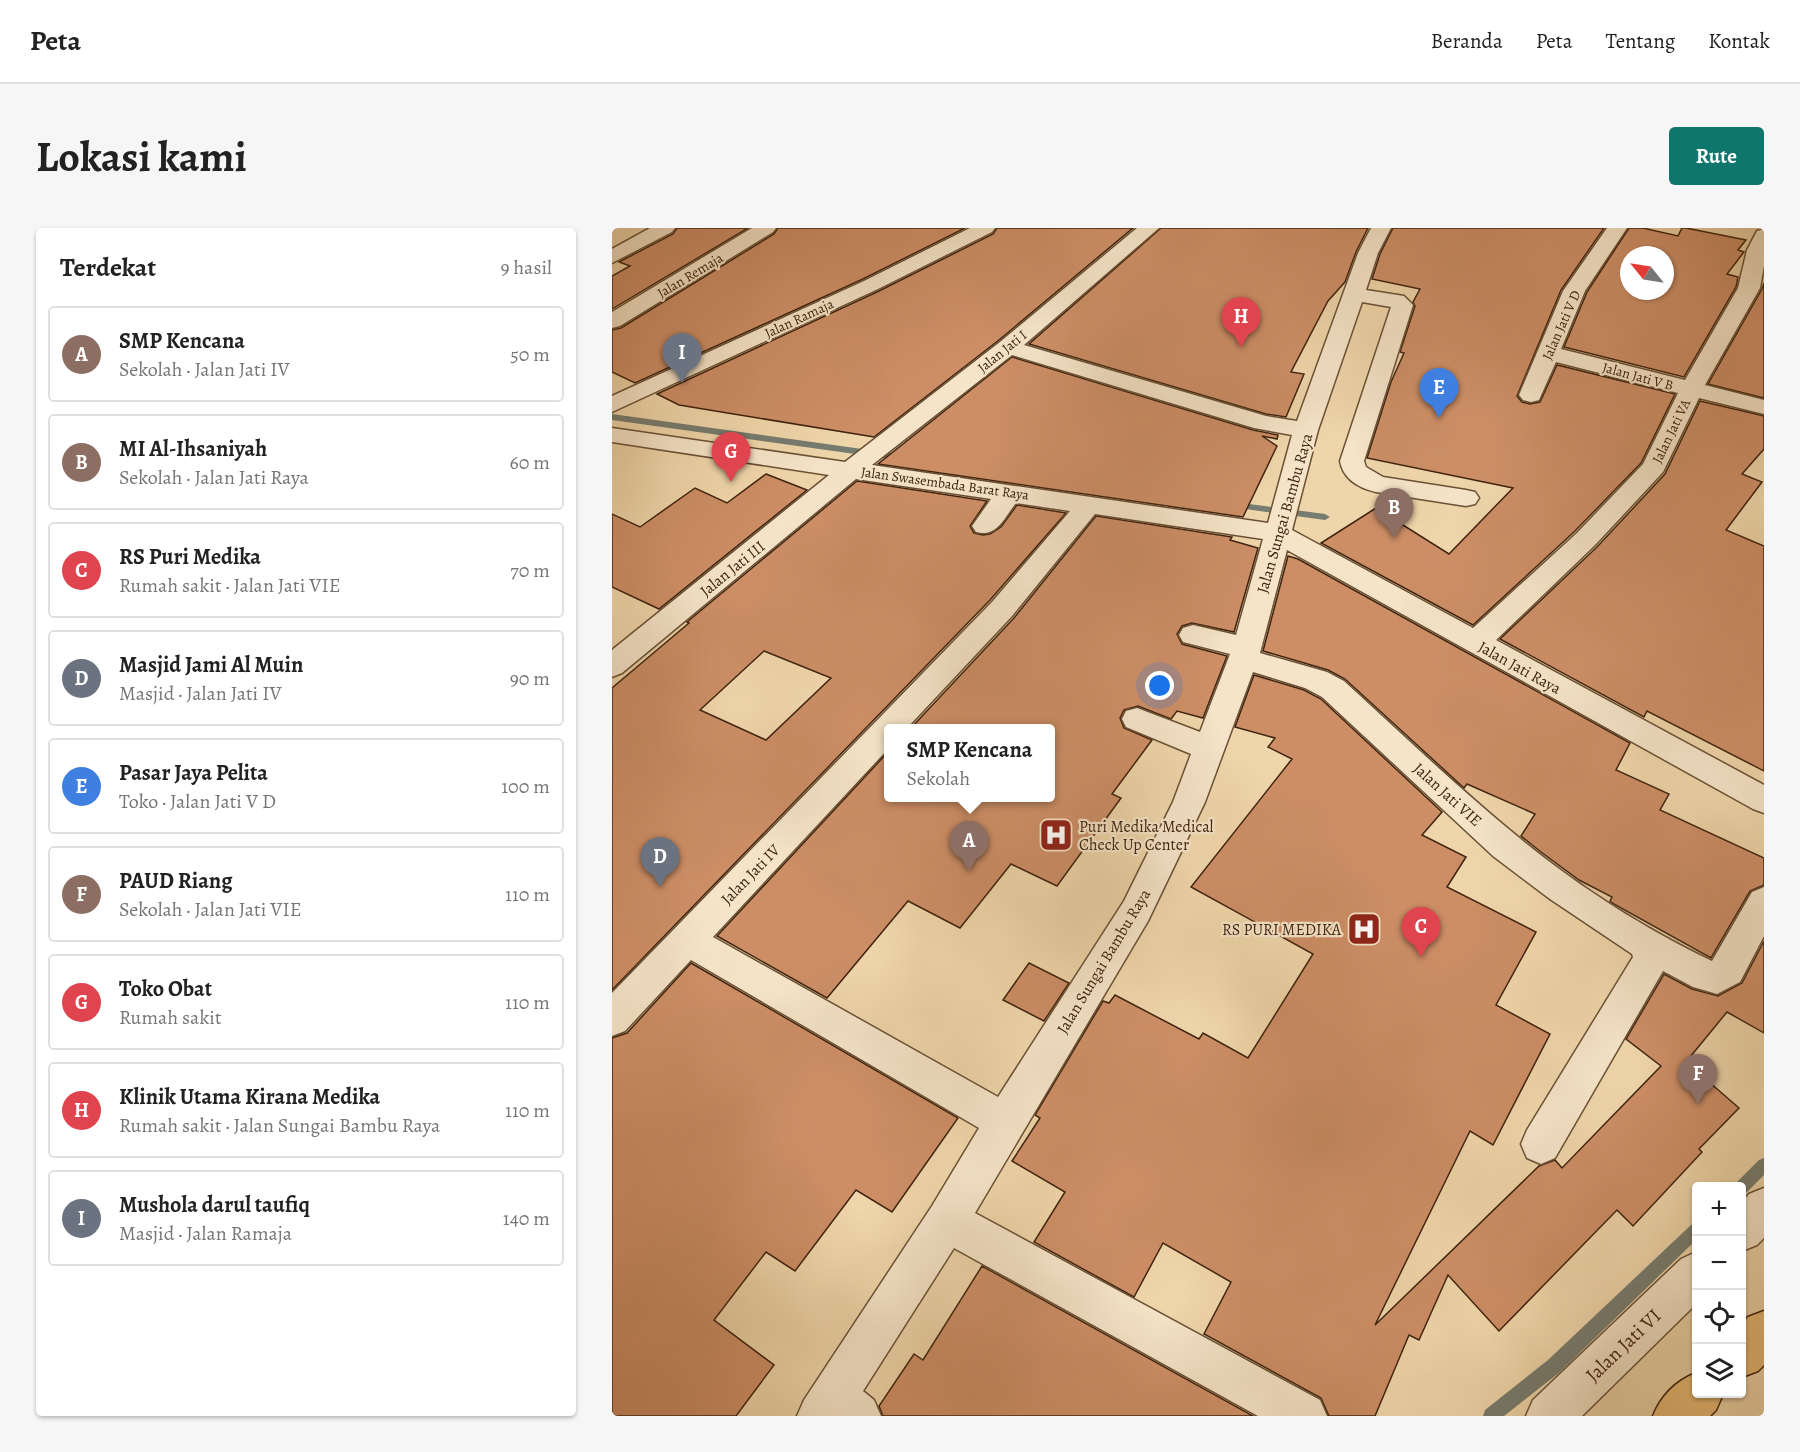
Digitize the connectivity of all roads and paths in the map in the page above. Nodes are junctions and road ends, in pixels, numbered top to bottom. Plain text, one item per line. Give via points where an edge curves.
1 (665, 228) edge
2 (766, 228) edge
3 (985, 228) edge
4 (1382, 228) edge
5 (1617, 228) edge
6 (1136, 232) edge
7 (1764, 235) edge
8 (612, 257) edge
9 (1353, 294) junction
10 (612, 321) edge
11 (1008, 347) junction
12 (1548, 353) junction
13 (1691, 390) junction
14 (1531, 395) dead end
15 (613, 404) edge
16 (1764, 407) edge
17 (1306, 430) junction
18 (612, 435) edge
19 (1326, 460) junction
20 (855, 466) junction
21 (1010, 492) junction
22 (1466, 498) dead end
23 (1090, 504) junction
24 (1281, 521) junction
25 (985, 526) dead end
26 (1193, 635) dead end
27 (1485, 635) junction
28 (1245, 653) junction
29 (612, 666) edge
30 (1137, 719) dead end
31 (893, 724) edge
32 (884, 733) edge
33 (1208, 748) junction
34 (1764, 800) edge
35 (1764, 902) edge
36 (687, 940) junction
37 (1647, 945) junction
38 (612, 1019) edge
39 (1005, 1122) junction
40 (1541, 1144) dead end
41 (1764, 1209) edge
42 (947, 1221) junction
43 (1746, 1226) edge
44 (1692, 1278) edge
45 (1764, 1333) edge
46 (1746, 1350) edge
47 (1696, 1398) edge
48 (837, 1410) edge
49 (1304, 1416) edge
50 (1549, 1416) edge
51 (1676, 1416) edge

1 - 8 street
2 - 10 street, Jalan Remaja
3 - 15 street, Jalan Ramaja
4 - 9 street, Jalan Sungai Bambu Raya
5 - 12 street, Jalan Jati V D via 1574,291
6 - 11 street, Jalan Jati I
7 - 13 street, Jalan Jati VA via 1749,288
9 - 17 street, Jalan Sungai Bambu Raya
9 - 19 street via 1402,305
11 - 17 street via 1263,423
11 - 20 street, Jalan Jati I
12 - 13 street, Jalan Jati V B
12 - 14 street, Jalan Jati V D
13 - 16 street, Jalan Jati V B
13 - 27 street, Jalan Jati VA via 1654,466 1586,539
17 - 19 street, Jalan Sungai Bambu Raya
18 - 20 street, Jalan Swasembada Barat Raya
19 - 22 street via 1376,484
19 - 24 street, Jalan Sungai Bambu Raya
20 - 21 street, Jalan Swasembada Barat Raya
20 - 29 street, Jalan Jati III
21 - 23 street, Jalan Swasembada Barat Raya
21 - 25 street
23 - 24 street, Jalan Swasembada Barat Raya
23 - 31 street, Jalan Jati IV via 1002,609
24 - 27 street, Jalan Jati Raya
24 - 28 street, Jalan Sungai Bambu Raya
26 - 28 street, Jalan Jati VIE
27 - 34 street, Jalan Jati Raya
28 - 33 street, Jalan Sungai Bambu Raya
28 - 37 street, Jalan Jati VIE via 1333,689 1505,846 1562,890
30 - 33 street
32 - 36 street, Jalan Jati IV
33 - 39 street, Jalan Sungai Bambu Raya via 1189,802 1136,911
35 - 37 street, Jalan Jati VIE via 1727,971 1717,978
36 - 38 street, Jalan Jati IV
36 - 39 street
37 - 40 street via 1651,959
39 - 42 street, Jalan Sungai Bambu Raya
41 - 43 street
42 - 48 street, Jalan Sungai Bambu Raya
42 - 49 street
44 - 50 street, Jalan Jati VI
45 - 46 highway
47 - 51 highway

